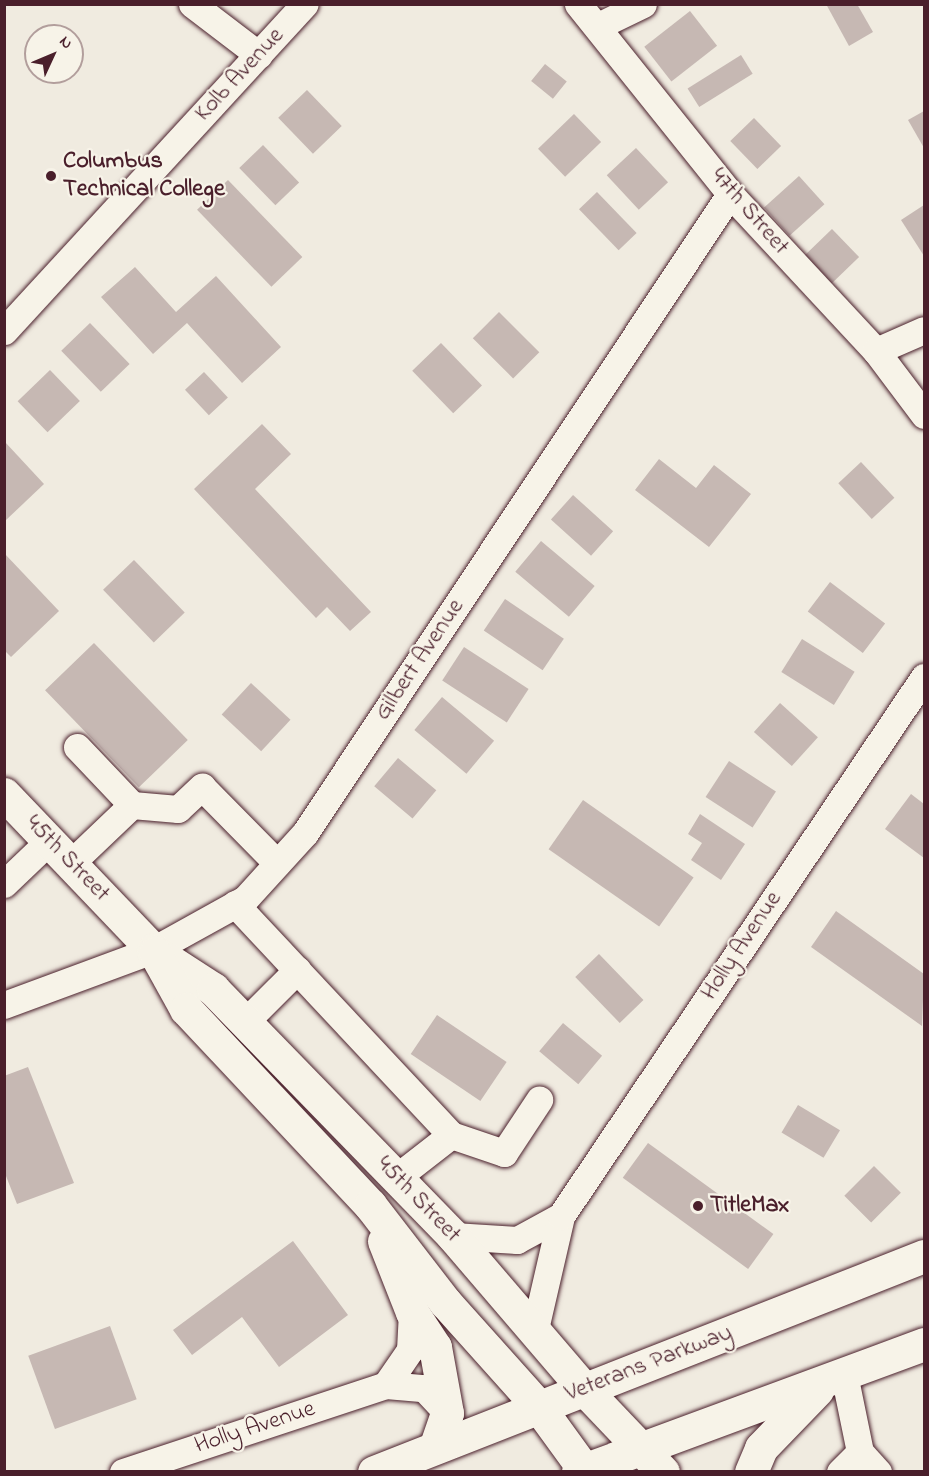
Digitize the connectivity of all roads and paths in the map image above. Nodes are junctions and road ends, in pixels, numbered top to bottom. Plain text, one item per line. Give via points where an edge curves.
1 (192, 4) edge
2 (305, 4) edge
3 (578, 4) edge
4 (643, 4) edge
5 (598, 26) junction
6 (259, 55) junction
7 (730, 194) junction
8 (924, 330) edge
9 (4, 331) edge
10 (876, 351) junction
11 (924, 415) edge
12 (924, 677) edge
13 (77, 747) dead end
14 (4, 794) edge
15 (132, 805) junction
16 (60, 852) junction
17 (277, 863) junction
18 (4, 884) edge
19 (235, 904) junction
20 (153, 950) junction
21 (297, 970) junction
22 (4, 1005) edge
23 (245, 1022) junction
24 (539, 1100) dead end
25 (451, 1135) junction
26 (396, 1177) junction
27 (370, 1205) junction
28 (561, 1215) junction
29 (453, 1236) junction
30 (924, 1256) edge
31 (412, 1312) junction
32 (535, 1329) junction
33 (924, 1344) edge
34 (835, 1378) junction
35 (387, 1385) junction
36 (585, 1390) junction
37 (538, 1406) junction
38 (447, 1413) junction
39 (435, 1447) junction
40 (652, 1460) edge
41 (869, 1462) edge
42 (582, 1471) edge
43 (123, 1472) edge
44 (374, 1472) edge
45 (751, 1472) edge
46 (840, 1472) edge

1 - 6 street
2 - 6 street, Kolb Avenue
3 - 5 street, 47th Street
4 - 5 street
5 - 7 street, 47th Street
6 - 9 street, Kolb Avenue
7 - 10 street, 47th Street
7 - 17 street, Gilbert Avenue via 312,823
8 - 10 street
10 - 11 street, 47th Street
12 - 28 street, Holly Avenue
13 - 15 street
14 - 16 main road, 45th Street
15 - 16 street
15 - 17 street via 178,809 202,787
16 - 18 street
16 - 20 main road, 45th Street
17 - 19 street, Gilbert Avenue
19 - 20 street, Gilbert Avenue
19 - 21 street
20 - 22 street, Gilbert Avenue
20 - 23 main road, 45th Street via 213,989
20 - 27 main road, 45th Street via 186,1009
21 - 23 street
21 - 25 street
23 - 26 main road, 45th Street
24 - 25 street via 504,1153
25 - 26 street
26 - 29 main road, 45th Street
27 - 31 main road
27 - 37 main road, 45th Street via 445,1302
28 - 29 street, Holly Avenue via 517,1240
28 - 32 street, Holly Avenue
29 - 32 main road, 45th Street
30 - 36 main road, Veterans Parkway
31 - 35 street via 410,1350
31 - 38 main road via 435,1347
32 - 36 main road, 45th Street
33 - 34 main road
34 - 40 main road
34 - 41 street
34 - 45 main road via 783,1422 761,1448
35 - 38 street, Holly Avenue via 424,1388
35 - 43 street, Holly Avenue
36 - 37 main road, Veterans Parkway
36 - 40 main road, 45th Street
37 - 39 main road, Veterans Parkway
37 - 42 main road, 45th Street
38 - 39 main road
39 - 44 main road, Veterans Parkway
40 - 42 main road
41 - 46 street

